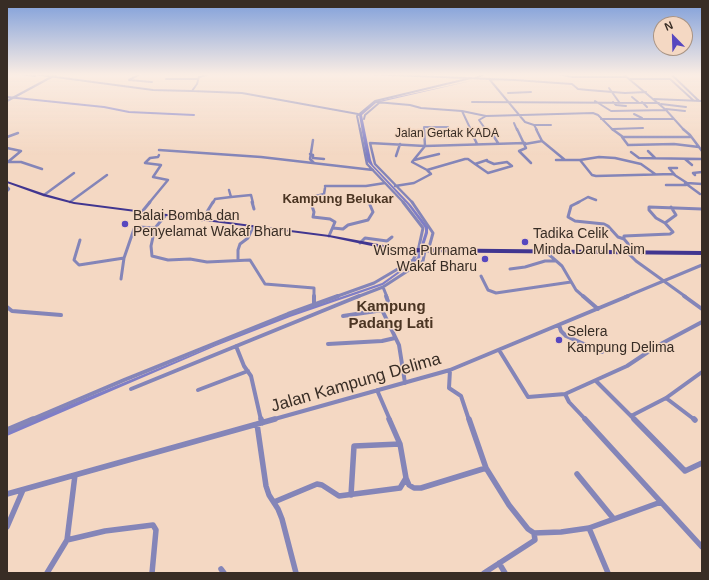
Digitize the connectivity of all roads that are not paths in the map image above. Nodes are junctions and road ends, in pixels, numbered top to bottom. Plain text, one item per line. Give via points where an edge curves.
1 (284, 101) edge
2 (379, 101) edge
3 (657, 101) edge
4 (375, 102) junction
5 (472, 102) dead end
6 (509, 102) junction
7 (595, 102) junction
8 (613, 102) junction
9 (619, 102) joint
10 (638, 102) joint
11 (642, 102) junction
12 (379, 103) junction
13 (659, 104) junction
14 (626, 106) dead end
15 (647, 107) dead end
16 (686, 107) dead end
17 (666, 110) junction
18 (462, 111) junction
19 (685, 111) dead end
20 (340, 113) dead end
21 (634, 114) dead end
22 (357, 115) junction
23 (519, 115) junction
24 (486, 116) junction
25 (642, 118) junction
26 (364, 119) dead end
27 (601, 119) junction
28 (674, 119) junction
29 (514, 123) dead end
30 (534, 124) junction
31 (551, 125) dead end
32 (643, 128) dead end
33 (613, 129) junction
34 (18, 133) dead end
35 (438, 136) dead end
36 (691, 136) junction
37 (7, 137) edge
38 (623, 137) junction
39 (313, 140) dead end
40 (542, 141) junction
41 (498, 143) junction
42 (525, 143) junction
43 (400, 144) junction
44 (477, 144) junction
45 (425, 146) junction
46 (699, 147) junction
47 (7, 148) edge
48 (159, 150) dead end
49 (648, 151) dead end
50 (702, 151) edge
51 (631, 152) dead end
52 (324, 153) dead end
53 (310, 154) junction
54 (439, 154) dead end
55 (159, 155) dead end
56 (396, 156) dead end
57 (655, 158) junction
58 (324, 159) junction
59 (685, 159) junction
60 (702, 159) edge
61 (414, 160) junction
62 (556, 160) dead end
63 (565, 160) junction
64 (580, 160) junction
65 (8, 162) edge
66 (531, 163) dead end
67 (315, 164) junction
68 (323, 164) junction
69 (475, 164) junction
70 (692, 165) dead end
71 (678, 168) dead end
72 (42, 170) dead end
73 (374, 170) junction
74 (427, 170) junction
75 (702, 172) edge
76 (74, 173) dead end
77 (655, 174) junction
78 (675, 174) junction
79 (107, 175) dead end
80 (695, 175) dead end
81 (7, 182) edge
82 (385, 183) junction
83 (686, 184) junction
84 (702, 184) edge
85 (666, 185) dead end
86 (395, 186) junction
87 (7, 187) edge
88 (229, 190) dead end
89 (7, 191) edge
90 (700, 194) dead end
91 (44, 195) junction
92 (231, 197) junction
93 (596, 200) dead end
94 (70, 202) junction
95 (370, 205) dead end
96 (671, 207) junction
97 (254, 209) dead end
98 (702, 209) edge
99 (141, 212) junction
100 (165, 216) junction
101 (202, 220) junction
102 (665, 223) junction
103 (253, 227) junction
104 (155, 228) junction
105 (333, 228) junction
106 (329, 236) junction
107 (392, 237) dead end
108 (624, 239) junction
109 (80, 240) dead end
110 (379, 240) junction
111 (360, 243) junction
112 (376, 246) junction
113 (418, 251) junction
114 (426, 251) junction
115 (546, 252) junction
116 (627, 252) junction
117 (702, 252) edge
118 (636, 253) junction
119 (124, 258) junction
120 (238, 260) junction
121 (556, 261) junction
122 (702, 265) edge
123 (510, 269) dead end
124 (480, 276) dead end
125 (121, 279) dead end
126 (664, 281) junction
127 (570, 282) junction
128 (383, 287) junction
129 (314, 304) junction
130 (7, 307) edge
131 (598, 309) junction
132 (702, 309) edge
133 (383, 310) junction
134 (61, 315) dead end
135 (343, 316) dead end
136 (702, 322) edge
137 (559, 325) junction
138 (395, 338) junction
139 (328, 344) dead end
140 (236, 346) junction
141 (499, 350) junction
142 (602, 352) dead end
143 (450, 370) junction
144 (248, 371) junction
145 (702, 372) edge
146 (596, 381) junction
147 (405, 383) junction
148 (131, 389) dead end
149 (198, 390) dead end
150 (378, 390) junction
151 (565, 394) junction
152 (666, 398) junction
153 (631, 416) junction
154 (695, 420) dead end
155 (260, 423) junction
156 (7, 430) edge
157 (400, 444) junction
158 (702, 463) edge
159 (486, 468) junction
160 (577, 474) dead end
161 (76, 475) junction
162 (406, 478) junction
163 (23, 490) junction
164 (7, 494) edge
165 (351, 495) junction
166 (274, 502) junction
167 (661, 502) junction
168 (613, 518) junction
169 (7, 527) edge
170 (589, 528) junction
171 (534, 533) junction
172 (67, 540) junction
173 (702, 547) edge
174 (499, 563) junction
175 (47, 573) edge
176 (152, 573) edge
177 (295, 573) edge
178 (484, 573) edge
179 (505, 573) edge
180 (608, 573) edge

1 - 22 street
2 - 4 street
3 - 13 street
4 - 12 street
4 - 22 street
5 - 6 street
6 - 7 street
6 - 23 street
7 - 8 street
7 - 17 street via 611,111
8 - 9 street
8 - 14 street
9 - 10 street
10 - 11 street
11 - 13 street
11 - 15 street
12 - 18 street
12 - 26 street via 365,115
13 - 16 street
13 - 17 street
17 - 19 street
17 - 28 street
18 - 24 street
18 - 44 street
20 - 22 street
21 - 25 street
22 - 73 street via 367,164
23 - 24 street
23 - 27 street via 593,113
23 - 30 street via 525,122
24 - 41 street via 479,120
25 - 27 street
25 - 28 street
27 - 33 street
28 - 36 street
29 - 42 street
30 - 31 street
30 - 40 street
32 - 33 street
33 - 38 street
34 - 37 street
35 - 45 street via 449,136 448,128 424,127
36 - 38 street
36 - 46 street
38 - 46 street via 620,138 628,145 674,144
39 - 53 street
40 - 42 street, Jalan Gertak KADA
40 - 63 street
41 - 42 street, Jalan Gertak KADA
41 - 44 street, Jalan Gertak KADA
42 - 66 street via 526,148 519,151
43 - 45 street, Jalan Gertak KADA
43 - 56 street
43 - 86 street, Jalan Gertak KADA via 370,143 375,164
44 - 45 street, Jalan Gertak KADA
45 - 61 street
46 - 50 street
47 - 65 street via 21,151
48 - 67 street
49 - 57 street
51 - 57 street via 638,157
52 - 58 street
53 - 58 street via 313,158
53 - 67 street via 310,159
54 - 61 street
55 - 99 street via 145,163 160,165 152,177 168,180
57 - 59 street
58 - 68 street
59 - 60 street
59 - 70 street
61 - 74 street via 412,162 415,165
62 - 63 street
63 - 64 street
64 - 77 street via 594,157 615,158 641,164
64 - 77 street via 592,175 596,176
65 - 72 street via 21,162
67 - 68 street
68 - 73 street
69 - 69 street via 489,173 512,166 507,162 494,164 487,160
69 - 74 street via 465,159
71 - 78 street via 668,168
73 - 82 street
74 - 86 street via 431,174 414,183
75 - 80 street via 693,173
76 - 91 street
77 - 78 street
78 - 83 street
79 - 94 street
81 - 91 main road
82 - 105 street via 325,187 324,194 316,196 312,206 313,217 333,220
82 - 113 street via 423,228
83 - 84 street
83 - 85 street
83 - 90 street
86 - 114 street via 432,230
87 - 89 street
88 - 92 street
91 - 94 main road
92 - 97 street via 252,196
92 - 101 street via 215,199
93 - 108 street via 588,197 572,206 568,217 575,221 604,224
94 - 99 main road
95 - 105 street via 373,212 368,220 347,225 343,229
96 - 98 street
96 - 102 street via 676,215
96 - 102 street via 648,208 656,218
99 - 100 main road
100 - 101 main road
100 - 104 street
101 - 103 main road
102 - 108 street via 672,233 627,236 623,237
103 - 106 main road
103 - 120 street via 248,238 240,244
104 - 119 street via 134,228
104 - 120 street via 150,249 154,257 206,262
105 - 106 street
106 - 111 main road
107 - 110 street via 389,241
108 - 118 street
109 - 119 street via 74,260 79,265
110 - 111 street via 366,238
110 - 112 street
111 - 112 main road
112 - 113 main road
113 - 114 main road
113 - 129 street via 413,260 379,281
114 - 115 main road
114 - 128 street via 423,261
115 - 116 main road
115 - 121 street
116 - 118 main road
116 - 126 street
117 - 118 main road
119 - 125 street
120 - 129 street via 251,260 265,284 314,288
121 - 123 street
121 - 127 street via 562,266
122 - 126 street, Jalan Kampung Delima
124 - 127 street via 488,290 496,293
126 - 131 street, Jalan Kampung Delima
126 - 132 street
127 - 131 street
128 - 133 street via 389,304
128 - 140 street
129 - 156 street via 116,383
130 - 134 street via 14,312
131 - 137 street, Jalan Kampung Delima
133 - 135 street
133 - 138 street
136 - 146 street
137 - 141 street, Jalan Kampung Delima
137 - 142 street via 566,336
138 - 139 street
138 - 147 street via 399,345
140 - 144 street
140 - 148 street
141 - 143 street, Jalan Kampung Delima
141 - 151 street via 528,397
143 - 147 street, Jalan Kampung Delima
143 - 159 street via 449,388 461,396
144 - 149 street
144 - 155 street
145 - 152 street
146 - 151 street
146 - 153 street
147 - 150 street, Jalan Kampung Delima
150 - 155 street, Jalan Kampung Delima
150 - 157 street
151 - 167 street via 568,402
152 - 153 street
152 - 154 street
153 - 158 street via 685,471
155 - 161 street, Jalan Kampung Delima
155 - 166 street via 266,486 268,496
157 - 162 street
157 - 165 street via 354,446
159 - 162 street via 421,488 409,485
159 - 171 street via 509,505
160 - 168 street
161 - 163 street, Jalan Kampung Delima
161 - 172 street
162 - 165 street via 398,489
163 - 164 street, Jalan Kampung Delima
163 - 169 street
165 - 166 street via 338,496 319,484
166 - 177 street via 282,519
167 - 168 street
167 - 173 street
168 - 170 street
170 - 171 street
170 - 180 street
171 - 174 street via 535,540
172 - 175 street
172 - 176 street via 104,531 153,525 156,530
174 - 178 street
174 - 179 street

